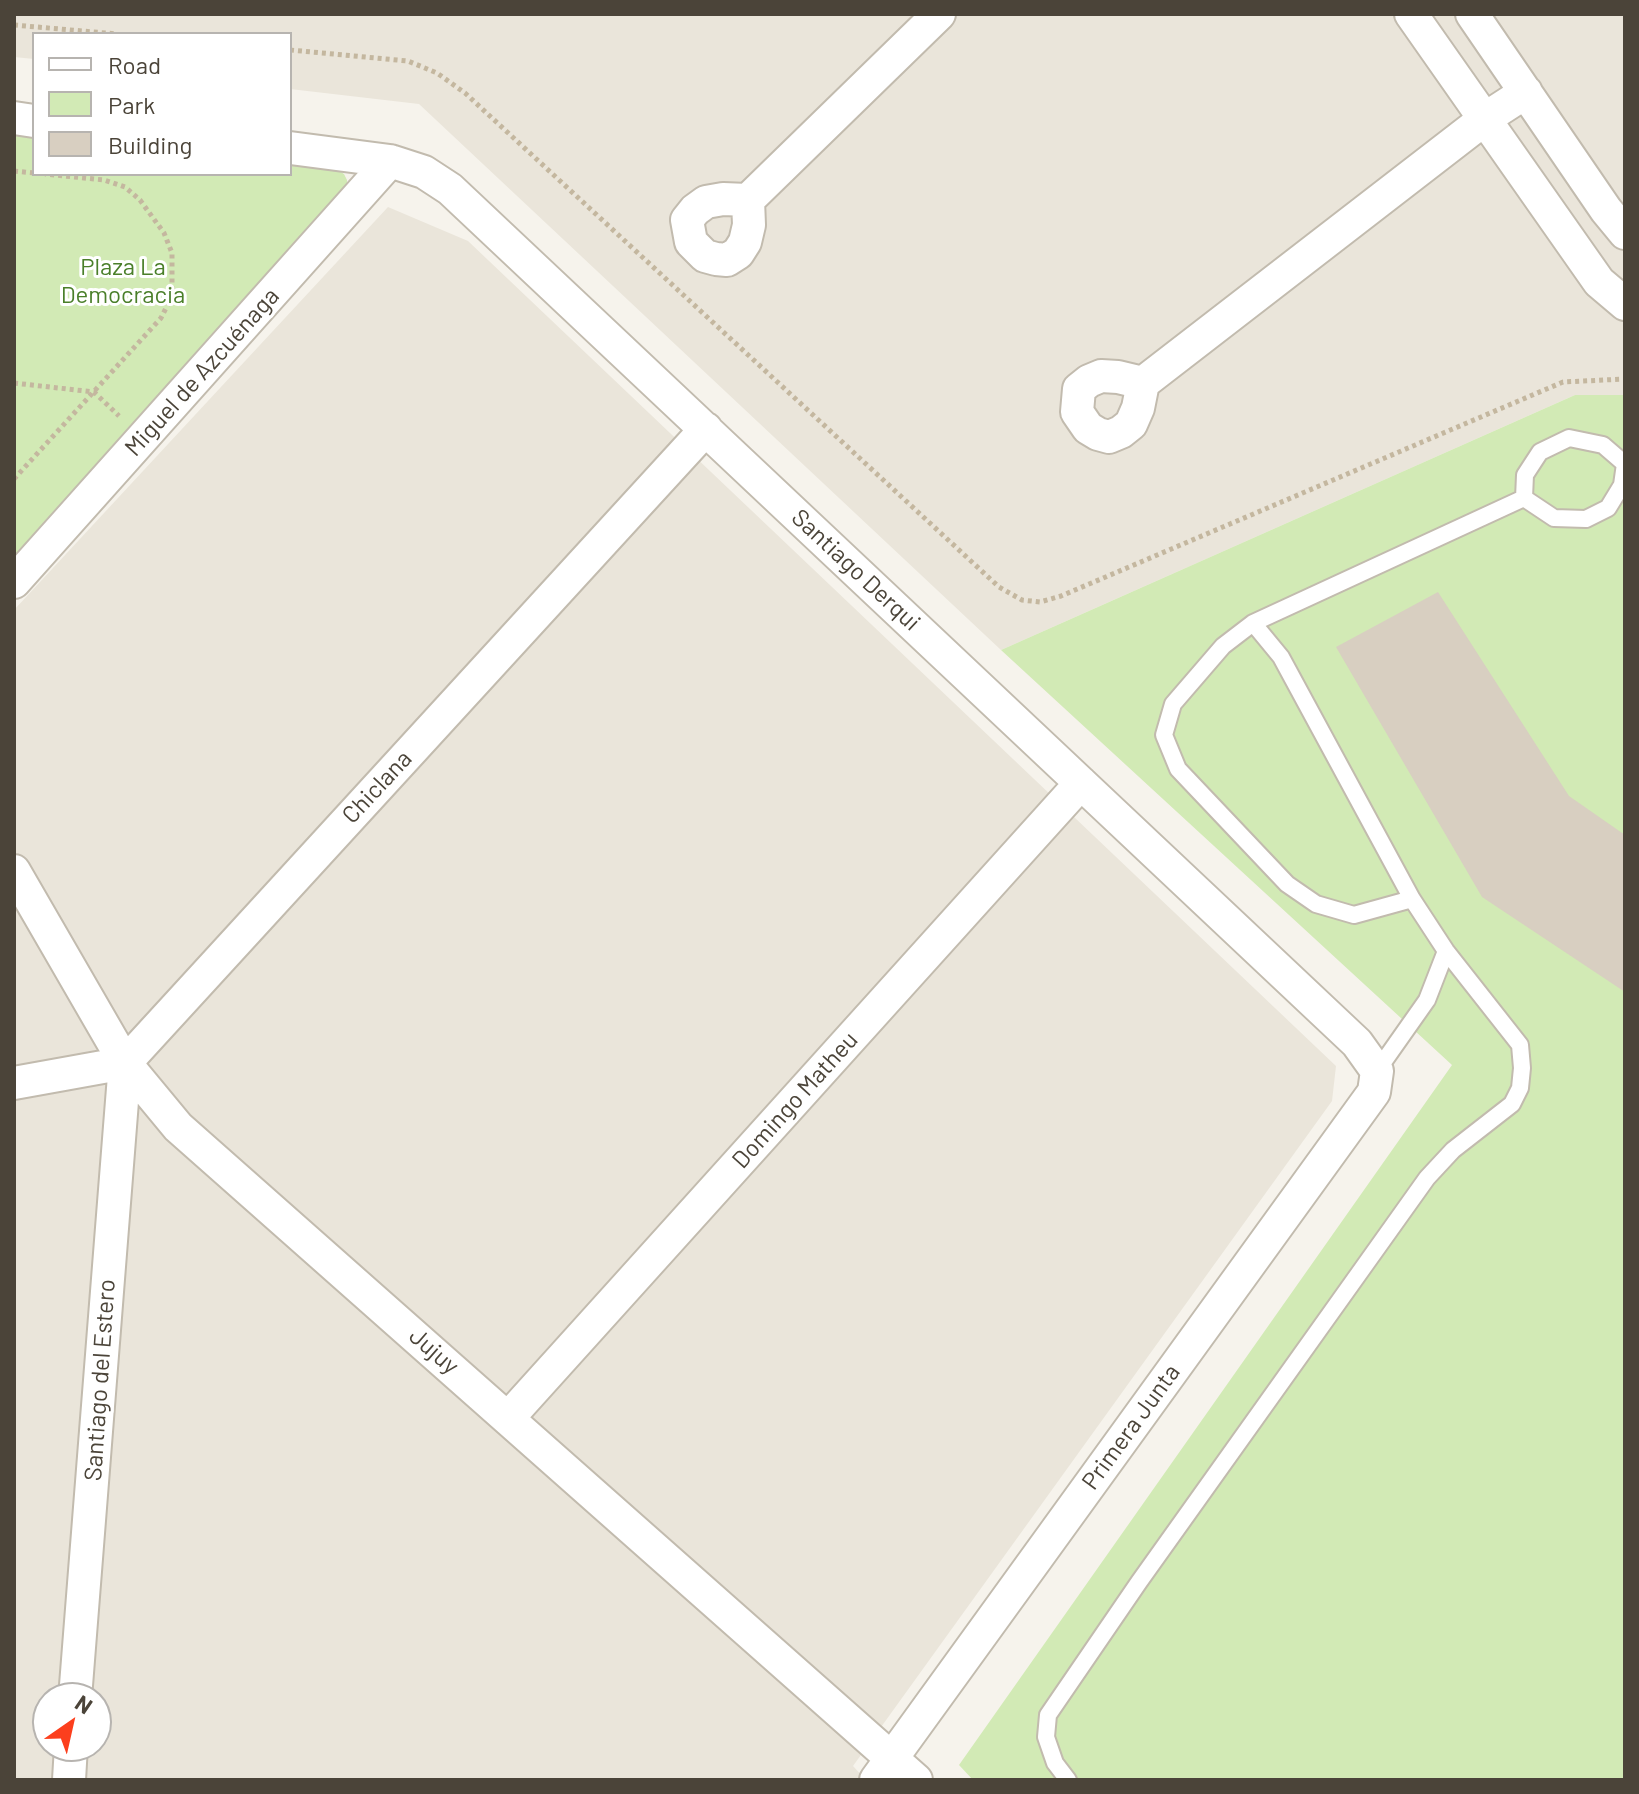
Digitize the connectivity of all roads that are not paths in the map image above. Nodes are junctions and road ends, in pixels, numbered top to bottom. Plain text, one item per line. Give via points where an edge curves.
1 (939, 14) edge
2 (1411, 14) edge
3 (1472, 14) edge
4 (1526, 92) junction
5 (1486, 118) junction
6 (292, 148) edge
7 (390, 161) junction
8 (748, 200) dead end
9 (1619, 215) edge
10 (1560, 228) junction
11 (1625, 304) edge
12 (1143, 383) dead end
13 (706, 429) junction
14 (1625, 464) edge
15 (1524, 498) junction
16 (14, 582) edge
17 (1253, 623) junction
18 (1081, 783) junction
19 (14, 871) edge
20 (1412, 899) junction
21 (1446, 951) junction
22 (125, 1063) junction
23 (1377, 1071) junction
24 (14, 1083) edge
25 (509, 1417) junction
26 (76, 1682) edge
27 (884, 1768) edge
28 (916, 1780) edge
29 (1068, 1780) edge

1 - 8 street
2 - 5 street
3 - 4 street
4 - 5 street
4 - 9 street
5 - 10 street
5 - 12 street
6 - 7 street, Santiago Derqui
7 - 13 street, Santiago Derqui via 424,172 450,189
7 - 16 street, Miguel de Azcuénaga
9 - 10 street
10 - 11 street via 1599,282
13 - 18 street, Santiago Derqui
13 - 22 street, Chiclana
14 - 15 lane via 1622,485 1608,508 1586,519 1554,518
14 - 15 lane via 1603,445 1569,438 1540,452 1525,475
15 - 17 lane
17 - 20 lane via 1281,657
17 - 20 lane via 1223,646 1173,704 1164,735 1178,769 1287,884 1316,904 1354,915
18 - 23 street, Santiago Derqui via 1357,1043
18 - 25 street, Domingo Matheu
19 - 22 street, Jujuy
20 - 21 lane
21 - 23 lane via 1427,1000
21 - 29 lane via 1520,1045 1520,1088 1512,1104 1453,1150 1427,1178 1048,1715 1046,1737
22 - 24 street
22 - 25 street, Jujuy via 178,1127
22 - 26 street, Santiago del Estero
23 - 27 street, Primera Junta via 1374,1092
25 - 27 street, Jujuy
27 - 28 street, Jujuy

